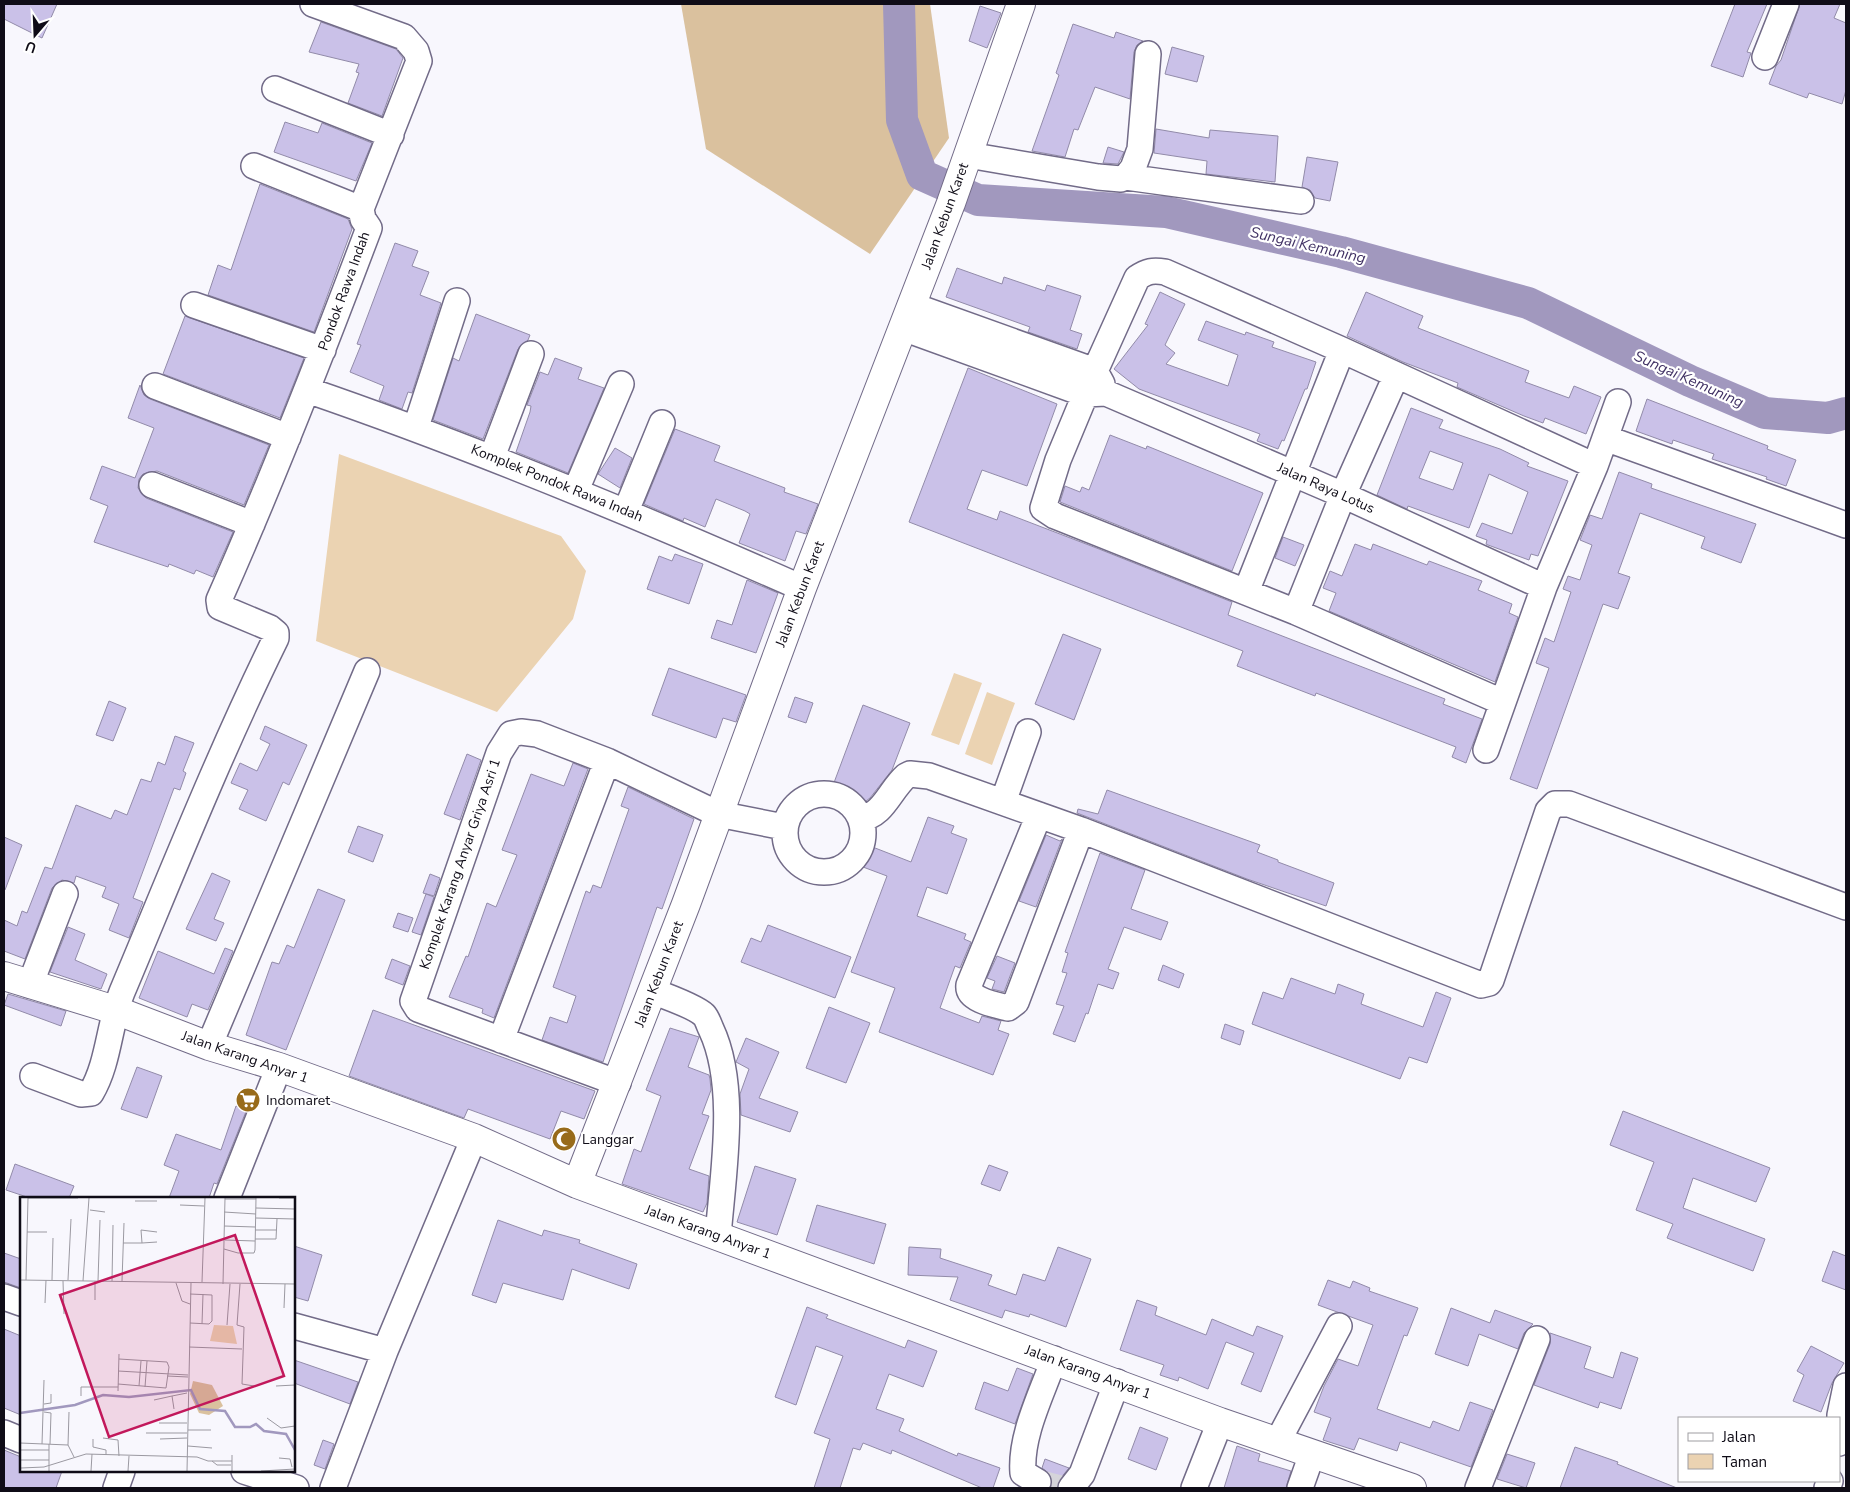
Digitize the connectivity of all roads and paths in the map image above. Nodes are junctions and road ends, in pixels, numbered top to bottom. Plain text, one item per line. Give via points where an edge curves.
1 (313, 4) edge
2 (1021, 4) edge
3 (1786, 4) edge
4 (1148, 54) dead end
5 (1765, 58) dead end
6 (275, 89) dead end
7 (391, 135) junction
8 (965, 163) junction
9 (254, 166) dead end
10 (1126, 177) junction
11 (1301, 201) dead end
12 (361, 209) junction
13 (457, 301) dead end
14 (194, 305) dead end
15 (907, 316) junction
16 (323, 350) junction
17 (1342, 350) junction
18 (531, 354) dead end
19 (1094, 371) junction
20 (1396, 376) junction
21 (621, 384) dead end
22 (155, 386) dead end
23 (307, 390) junction
24 (1096, 394) junction
25 (1618, 402) dead end
26 (662, 423) dead end
27 (416, 427) junction
28 (288, 437) junction
29 (1606, 438) junction
30 (492, 457) junction
31 (1595, 466) junction
32 (1292, 473) junction
33 (152, 485) dead end
34 (576, 490) junction
35 (1343, 495) junction
36 (626, 511) junction
37 (252, 524) junction
38 (1846, 526) edge
39 (1544, 587) junction
40 (802, 588) junction
41 (1246, 592) junction
42 (1296, 612) junction
43 (367, 671) dead end
44 (1502, 702) junction
45 (1028, 732) dead end
46 (1486, 750) dead end
47 (608, 761) junction
48 (1002, 802) junction
49 (718, 814) junction
50 (1039, 815) junction
51 (861, 818) junction
52 (784, 827) junction
53 (1081, 830) junction
54 (65, 894) dead end
55 (1846, 908) edge
56 (4, 976) edge
57 (30, 985) junction
58 (652, 992) junction
59 (115, 1010) junction
60 (500, 1040) junction
61 (209, 1046) junction
62 (279, 1067) junction
63 (33, 1076) dead end
64 (618, 1083) junction
65 (474, 1138) junction
66 (577, 1184) junction
67 (227, 1197) edge
68 (718, 1236) junction
69 (4, 1297) edge
70 (20, 1303) edge
71 (295, 1326) edge
72 (1339, 1326) dead end
73 (1537, 1339) dead end
74 (385, 1351) junction
75 (1054, 1359) junction
76 (1117, 1382) junction
77 (1846, 1386) edge
78 (1840, 1417) edge
79 (1220, 1422) junction
80 (4, 1434) edge
81 (20, 1440) edge
82 (1278, 1442) junction
83 (1312, 1454) junction
84 (247, 1472) edge
85 (1038, 1482) tunnel mouth
86 (296, 1488) edge
87 (333, 1488) edge
88 (1071, 1488) edge
89 (1194, 1488) edge
90 (1300, 1488) edge
91 (1412, 1488) edge
92 (1478, 1488) edge

1 - 7 street, Pondok Rawa Indah via 404,38 416,51 419,61
2 - 8 main road, Jalan Kebun Karet
3 - 5 street
4 - 10 street via 1140,149
6 - 7 street
7 - 12 street, Pondok Rawa Indah
8 - 10 street
8 - 15 main road, Jalan Kebun Karet
9 - 12 street
10 - 11 street
12 - 16 street, Pondok Rawa Indah via 369,228
13 - 27 street
14 - 16 street
15 - 19 street
15 - 24 street, Jalan Raya Lotus
15 - 40 main road, Jalan Kebun Karet
16 - 23 street, Pondok Rawa Indah
17 - 19 street via 1154,270 1137,278
17 - 20 street
17 - 32 street
18 - 30 street
19 - 24 street
20 - 31 street
20 - 35 street
21 - 34 street
22 - 28 street
23 - 27 street, Komplek Pondok Rawa Indah
23 - 28 street, Pondok Rawa Indah
24 - 32 street, Jalan Raya Lotus
24 - 41 street via 1058,460 1043,508 1085,530
25 - 29 street
26 - 36 street
27 - 30 street, Komplek Pondok Rawa Indah
28 - 37 street, Pondok Rawa Indah
29 - 31 street
29 - 38 street
30 - 34 street, Komplek Pondok Rawa Indah
31 - 39 street
32 - 35 street, Jalan Raya Lotus
32 - 41 street
33 - 37 street
34 - 36 street, Komplek Pondok Rawa Indah
35 - 39 street, Jalan Raya Lotus
35 - 42 street
36 - 40 street, Komplek Pondok Rawa Indah
37 - 59 street, Pondok Rawa Indah via 219,600 220,607 270,628 276,633 276,638 232,729
39 - 44 street
40 - 49 main road, Jalan Kebun Karet
41 - 42 street
42 - 44 street
43 - 61 street
44 - 46 street
45 - 48 street
47 - 49 street, Komplek Karang Anyar Griya Asri 1
47 - 60 street
47 - 60 street, Komplek Karang Anyar Griya Asri 1 via 536,734 521,732 511,734 498,753 413,1001 418,1009
48 - 50 street
48 - 51 street via 929,776 910,774 874,815
49 - 52 street, Komplek Karang Anyar Griya Asri 1
49 - 58 main road, Jalan Kebun Karet
50 - 53 street
50 - 53 street via 969,985 971,996 1008,1008 1016,1002
51 - 52 street via 849,801 829,793 809,796 792,808
51 - 52 street via 864,839 856,858 839,870 818,873 799,865 787,848
53 - 55 street via 1480,985 1491,980 1548,811 1555,804 1569,804
54 - 57 street
56 - 57 main road, Jalan Karang Anyar 1
57 - 59 main road, Jalan Karang Anyar 1
58 - 64 main road, Jalan Kebun Karet
58 - 68 street via 668,996 704,1014 718,1044 725,1071
59 - 61 main road, Jalan Karang Anyar 1
59 - 63 street via 98,1080 91,1093 81,1094
60 - 64 street, Komplek Karang Anyar Griya Asri 1
61 - 62 main road, Jalan Karang Anyar 1
62 - 65 main road, Jalan Karang Anyar 1
62 - 67 street
64 - 66 main road, Jalan Kebun Karet
65 - 66 main road, Jalan Karang Anyar 1
65 - 74 street
66 - 68 main road, Jalan Karang Anyar 1
68 - 75 main road, Jalan Karang Anyar 1
69 - 70 street
71 - 74 street
72 - 82 street
73 - 92 street
74 - 87 street
75 - 76 main road, Jalan Karang Anyar 1
75 - 85 street via 1022,1460 1023,1473
76 - 79 main road, Jalan Karang Anyar 1
76 - 88 street via 1082,1474
77 - 78 street
79 - 82 main road, Jalan Karang Anyar 1
79 - 89 street
80 - 81 street
82 - 83 main road, Jalan Karang Anyar 1
83 - 90 street
83 - 91 main road, Jalan Karang Anyar 1
84 - 86 street

